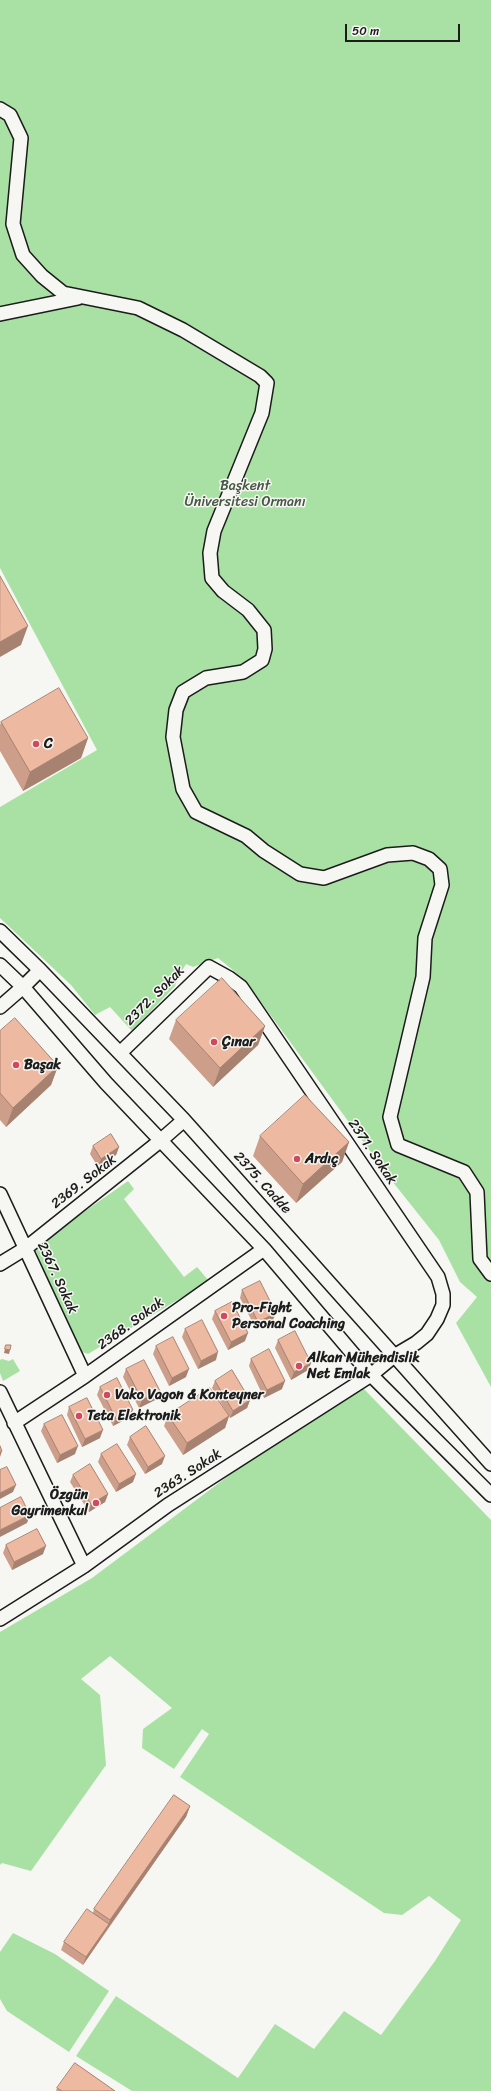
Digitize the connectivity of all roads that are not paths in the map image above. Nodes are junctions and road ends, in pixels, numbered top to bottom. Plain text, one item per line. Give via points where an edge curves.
1 (0, 109) edge
2 (82, 297) junction
3 (0, 314) edge
4 (0, 931) edge
5 (0, 965) edge
6 (40, 970) junction
7 (216, 970) joint
8 (23, 987) junction
9 (0, 1007) edge
10 (120, 1053) junction
11 (184, 1120) junction
12 (160, 1141) junction
13 (0, 1194) edge
14 (26, 1248) junction
15 (264, 1249) junction
16 (0, 1264) edge
17 (491, 1274) edge
18 (394, 1356) junction
19 (371, 1375) junction
20 (85, 1376) junction
21 (0, 1392) edge
22 (14, 1423) junction
23 (491, 1464) edge
24 (491, 1495) edge
25 (84, 1566) junction
26 (0, 1619) edge

1 - 2 street via 10,115 20,138 13,224 23,255 42,276 63,293
2 - 3 street
2 - 17 street via 138,308 183,330 260,376 267,383 262,413 214,531 210,553 212,578 223,591 248,610 264,630 265,649 262,660 243,672 206,678 183,692 176,710 173,737 183,789 196,812 246,836 300,874 324,878 387,855 413,853 429,859 440,869 442,885 425,938 423,977 390,1117 398,1144 464,1172 478,1192 480,1259
4 - 6 street, 2375. Cadde
5 - 8 street
6 - 8 street
6 - 10 street, 2375. Cadde
7 - 10 street, 2372. Sokak via 209,967 200,974
7 - 18 street, 2371. Sokak via 241,987 438,1277 443,1294 438,1319 427,1334
8 - 9 street
8 - 12 street
10 - 11 street, 2375. Cadde
11 - 12 street, 2369. Sokak
11 - 18 street, 2375. Cadde
12 - 14 street, 2369. Sokak
12 - 15 street
13 - 14 street, 2367. Sokak
14 - 16 street, 2369. Sokak
14 - 20 street, 2367. Sokak
15 - 19 street
15 - 20 street, 2368. Sokak
18 - 19 street, 2363. Sokak
18 - 23 street, 2375. Cadde
19 - 24 street
19 - 25 street, 2363. Sokak via 168,1506
20 - 22 street, 2368. Sokak
21 - 22 street
22 - 25 street
25 - 26 street, 2363. Sokak

